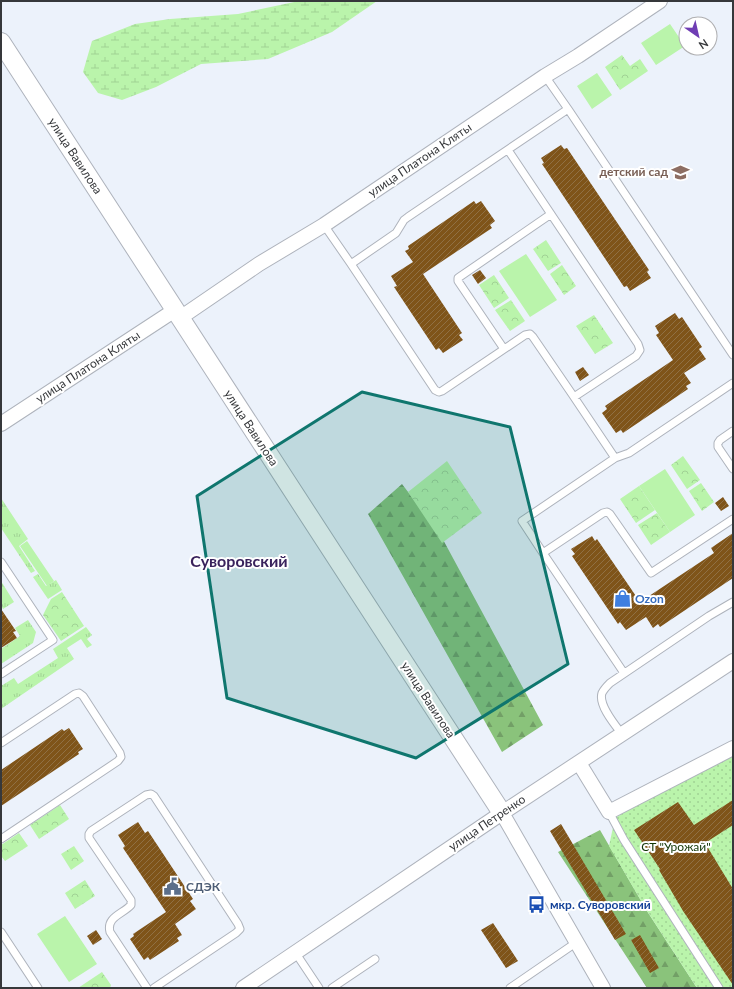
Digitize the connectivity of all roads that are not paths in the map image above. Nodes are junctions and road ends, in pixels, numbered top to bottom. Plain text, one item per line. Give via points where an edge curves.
1 (660, 1) edge
2 (1, 42) edge
3 (545, 76) junction
4 (568, 109) junction
5 (508, 150) junction
6 (551, 214) junction
7 (324, 225) junction
8 (351, 264) junction
9 (178, 314) junction
10 (504, 350) junction
11 (733, 355) edge
12 (733, 383) edge
13 (574, 397) junction
14 (1, 424) edge
15 (733, 431) edge
16 (615, 458) junction
17 (733, 469) edge
18 (733, 519) edge
19 (543, 553) junction
20 (1, 562) edge
21 (733, 602) edge
22 (733, 661) edge
23 (624, 673) junction
24 (1, 674) edge
25 (622, 734) junction
26 (1, 743) edge
27 (732, 749) edge
28 (579, 762) junction
29 (608, 812) junction
30 (502, 813) junction
31 (1, 839) edge
32 (1, 932) edge
33 (577, 942) junction
34 (295, 952) junction
35 (375, 959) dead end
36 (247, 987) edge
37 (38, 988) edge
38 (147, 988) edge
39 (154, 988) edge
40 (318, 988) edge
41 (332, 988) edge
42 (510, 988) edge
43 (603, 988) edge
44 (719, 988) edge

1 - 3 street, улица Платона Кляты
2 - 9 street, улица Вавилова
3 - 4 lane
3 - 7 street, улица Платона Кляты
4 - 5 lane
4 - 11 lane
5 - 6 lane
5 - 8 lane via 408,217 396,233
6 - 10 lane via 458,278
6 - 13 lane via 640,350 636,356
7 - 8 lane
7 - 9 street, улица Платона Кляты
8 - 10 lane via 435,390 442,391
9 - 14 street, улица Платона Кляты
9 - 30 street, улица Вавилова
10 - 13 lane via 525,335 533,336
12 - 16 lane via 629,453
13 - 16 lane
15 - 17 lane via 720,440 718,447
16 - 19 lane via 522,521
18 - 19 lane via 651,573 607,512
19 - 23 lane
20 - 24 lane via 53,640
21 - 23 lane
22 - 25 street, улица Петренко
23 - 25 lane via 610,683 601,700
25 - 28 street, улица Петренко
26 - 31 lane via 75,694 79,694 83,696 121,756 118,761
27 - 29 street
28 - 29 street
28 - 30 street, улица Петренко
29 - 44 lane
30 - 33 street
30 - 34 street, улица Петренко
32 - 37 lane
33 - 42 lane
33 - 43 street
34 - 36 street, улица Петренко
34 - 40 lane
35 - 41 lane
38 - 39 lane via 109,927 110,922 131,905 131,900 89,838 89,834 151,794 240,929

